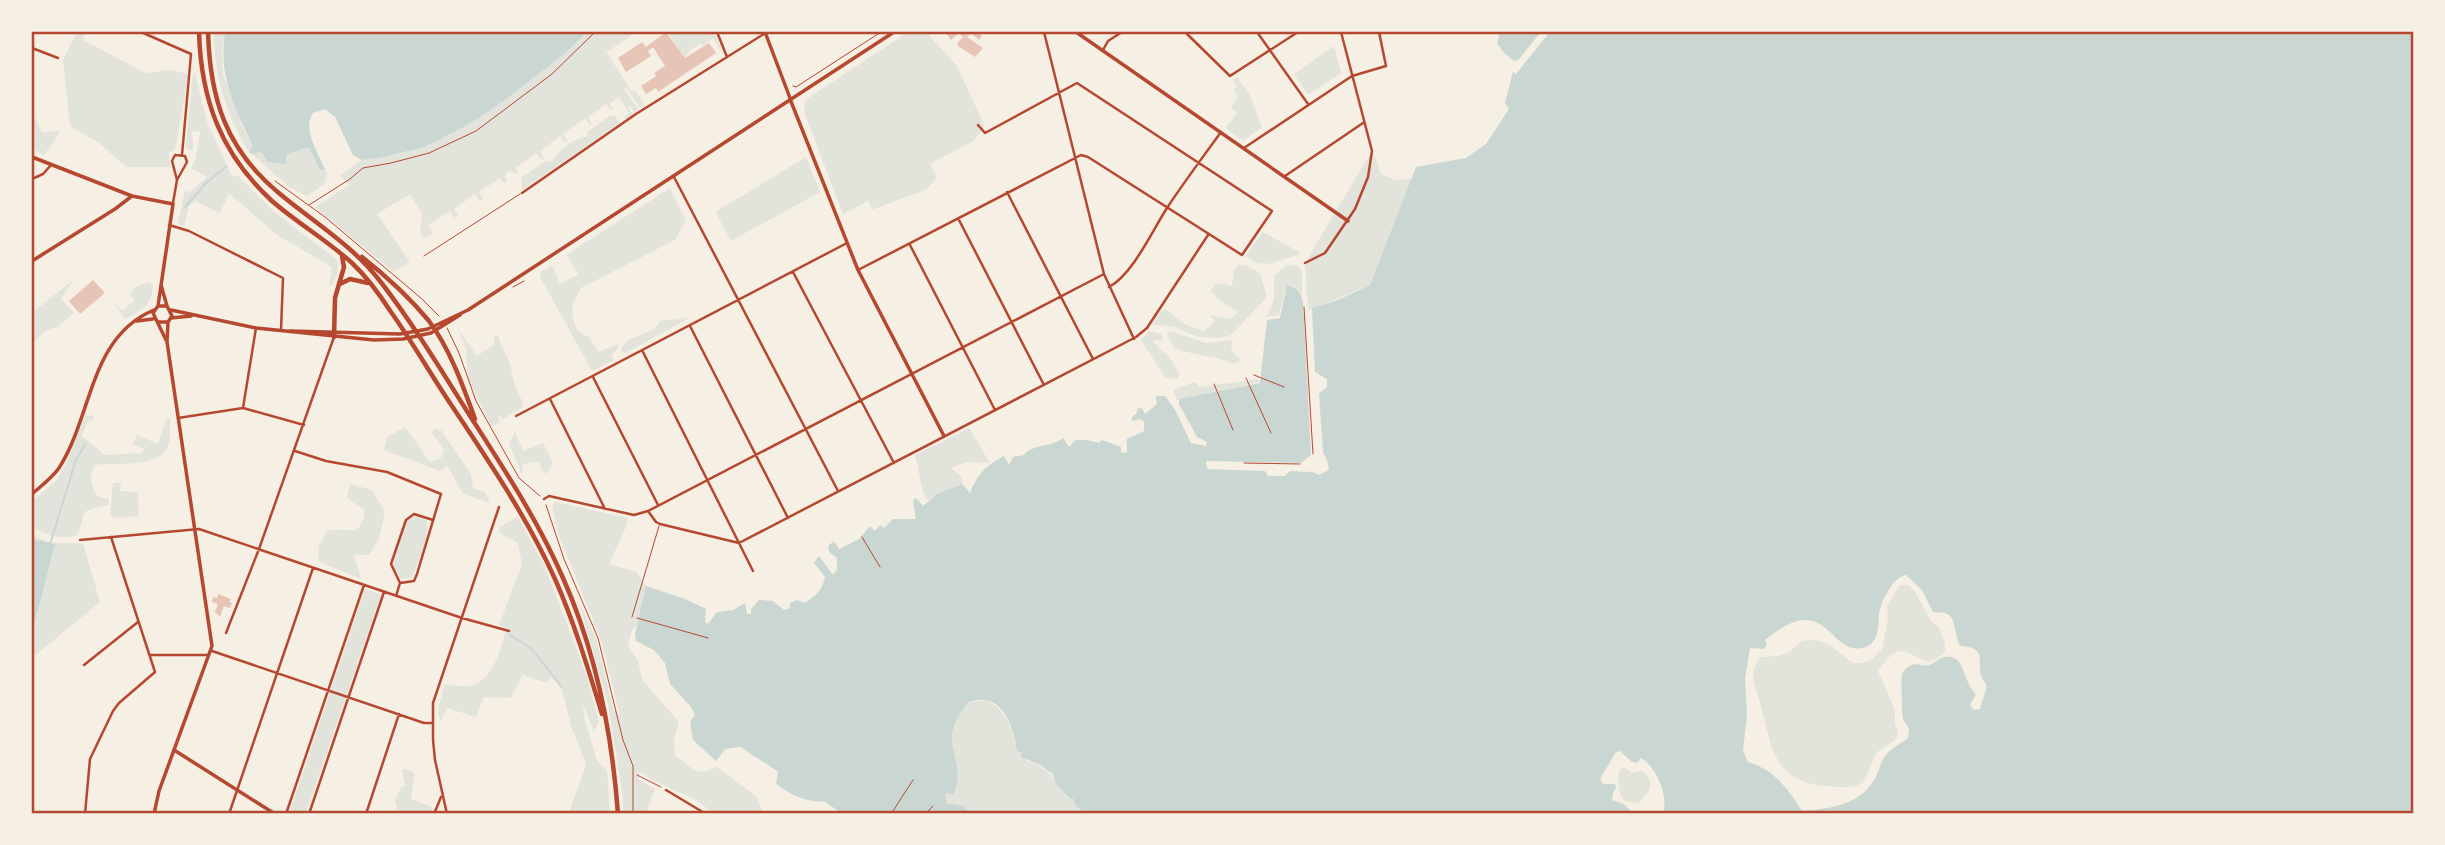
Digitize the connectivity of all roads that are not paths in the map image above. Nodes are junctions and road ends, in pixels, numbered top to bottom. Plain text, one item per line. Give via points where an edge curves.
1 (141, 32) edge
2 (199, 32) edge
3 (208, 32) edge
4 (717, 32) edge
5 (766, 32) edge
6 (894, 32) edge
7 (1044, 32) edge
8 (1076, 32) edge
9 (1122, 32) edge
10 (1185, 32) edge
11 (1257, 32) edge
12 (1298, 32) edge
13 (1341, 32) edge
14 (1379, 32) edge
15 (32, 48) edge
16 (1103, 50) junction
17 (1269, 50) junction
18 (727, 57) junction
19 (58, 58) dead end
20 (1352, 76) junction
21 (1059, 93) junction
22 (790, 99) junction
23 (1308, 104) junction
24 (1364, 122) junction
25 (978, 125) dead end
26 (1221, 132) junction
27 (1244, 148) junction
28 (182, 155) junction
29 (32, 157) edge
30 (1075, 158) junction
31 (1199, 163) junction
32 (51, 165) junction
33 (674, 176) junction
34 (1285, 176) junction
35 (32, 179) edge
36 (177, 180) junction
37 (1007, 192) junction
38 (522, 193) joint
39 (132, 196) junction
40 (173, 204) junction
41 (1167, 208) junction
42 (958, 219) junction
43 (1348, 221) junction
44 (169, 225) junction
45 (1208, 235) junction
46 (847, 243) junction
47 (909, 244) junction
48 (348, 245) junction
49 (340, 252) junction
50 (424, 256) dead end
51 (32, 261) edge
52 (1305, 263) dead end
53 (858, 270) junction
54 (793, 272) junction
55 (1104, 274) junction
56 (161, 283) junction
57 (339, 284) junction
58 (371, 284) junction
59 (1109, 287) junction
60 (1061, 296) junction
61 (739, 300) junction
62 (156, 308) junction
63 (169, 308) junction
64 (194, 315) junction
65 (169, 320) junction
66 (135, 321) junction
67 (156, 321) junction
68 (1012, 322) junction
69 (690, 326) junction
70 (256, 328) junction
71 (434, 329) junction
72 (281, 330) junction
73 (334, 334) junction
74 (1134, 339) junction
75 (167, 342) junction
76 (962, 347) junction
77 (642, 351) junction
78 (1093, 359) junction
79 (911, 374) junction
80 (593, 377) junction
81 (1044, 385) junction
82 (550, 399) junction
83 (861, 401) junction
84 (243, 408) junction
85 (995, 410) junction
86 (516, 416) dead end
87 (178, 418) junction
88 (304, 425) junction
89 (478, 428) junction
90 (806, 429) junction
91 (943, 436) junction
92 (295, 451) junction
93 (756, 455) junction
94 (894, 463) junction
95 (707, 480) junction
96 (838, 491) junction
97 (32, 494) edge
98 (544, 499) dead end
99 (658, 505) junction
100 (499, 507) dead end
101 (605, 509) junction
102 (648, 511) junction
103 (788, 518) junction
104 (434, 520) junction
105 (660, 524) junction
106 (195, 529) junction
107 (111, 537) junction
108 (80, 540) dead end
109 (739, 543) junction
110 (259, 549) junction
111 (314, 568) junction
112 (753, 571) dead end
113 (400, 583) junction
114 (364, 585) junction
115 (384, 592) junction
116 (396, 596) junction
117 (632, 617) road end
118 (462, 618) junction
119 (138, 622) junction
120 (509, 631) dead end
121 (226, 633) dead end
122 (211, 653) junction
123 (150, 655) junction
124 (84, 666) dead end
125 (277, 672) junction
126 (328, 690) junction
127 (349, 697) junction
128 (399, 714) junction
129 (433, 723) junction
130 (605, 724) junction
131 (174, 750) junction
132 (237, 790) junction
133 (666, 790) road end
134 (442, 794) junction
135 (85, 814) edge
136 (154, 814) edge
137 (229, 814) edge
138 (275, 814) edge
139 (286, 814) edge
140 (309, 814) edge
141 (366, 814) edge
142 (434, 814) edge
143 (447, 814) edge
144 (618, 814) edge
145 (706, 814) edge

1 - 28 street via 191,54
2 - 49 main road via 200,64 214,120 246,175 274,203
3 - 48 main road via 212,88 236,145 280,194
4 - 18 street
5 - 18 street
5 - 22 main road
6 - 22 main road
7 - 21 street
8 - 16 main road
9 - 16 street
10 - 17 street via 1230,76
11 - 17 street
12 - 17 street
13 - 20 street
14 - 20 street via 1386,66
15 - 19 street
16 - 26 main road
17 - 23 street
18 - 38 street
20 - 23 street
20 - 24 street
21 - 25 street via 985,133
21 - 30 street
21 - 31 street via 1077,83
22 - 33 main road
22 - 46 main road
23 - 27 street
24 - 34 street
24 - 43 street via 1372,151 1368,177
26 - 27 main road
26 - 31 street
27 - 34 main road
28 - 36 street via 187,162
28 - 36 street via 175,155 172,161
29 - 32 main road
30 - 37 street
30 - 41 street via 1088,157
30 - 55 street
31 - 41 street
31 - 45 street via 1272,211 1242,255
32 - 35 street
32 - 39 main road
33 - 61 street
33 - 71 main road
34 - 43 main road
36 - 40 street
37 - 42 street
37 - 60 street
38 - 50 lane
39 - 40 main road
39 - 51 main road
40 - 44 main road
41 - 45 street
41 - 59 street via 1133,262
42 - 47 street
42 - 68 street
43 - 52 street via 1325,253
44 - 56 main road
44 - 72 street via 283,278
45 - 74 street via 1147,328
46 - 53 main road
46 - 54 street
47 - 53 street
47 - 76 street
48 - 71 main road via 411,301
48 - 89 main road via 401,308
49 - 57 main road via 344,267
49 - 58 main road
53 - 79 main road
54 - 61 street
54 - 83 street
55 - 59 street
55 - 60 street
56 - 62 main road
56 - 63 main road
57 - 58 main road via 350,279
57 - 73 main road
58 - 130 main road via 505,487 537,544 574,626
59 - 74 street
60 - 68 street
60 - 78 street
61 - 69 street
61 - 90 street
62 - 63 main road
62 - 66 main road
62 - 67 main road
63 - 64 main road
63 - 65 main road
64 - 65 main road
64 - 70 main road
65 - 67 main road
65 - 75 main road
66 - 67 main road
66 - 97 main road via 111,344 59,468
67 - 75 main road
68 - 76 street
68 - 81 street
69 - 77 street
69 - 93 street
70 - 72 main road
70 - 84 street
71 - 73 main road via 393,337
71 - 89 main road
72 - 73 main road
73 - 88 street
74 - 78 street
75 - 87 main road
76 - 79 street
76 - 85 street
77 - 80 street
77 - 95 street
78 - 81 street
79 - 83 street
79 - 91 main road
80 - 82 street
80 - 99 street
81 - 85 street
82 - 86 street
82 - 101 street
83 - 90 street
83 - 94 street
84 - 87 street
84 - 88 street
85 - 91 street
87 - 106 main road
88 - 92 street
89 - 130 main road via 563,576 593,660
90 - 93 street
90 - 96 street
91 - 94 street
92 - 104 street via 387,472 442,494
92 - 110 street
93 - 95 street
93 - 103 street
94 - 96 street
95 - 99 street
95 - 109 street
96 - 103 street
98 - 101 street via 549,496
99 - 102 street
100 - 118 street
101 - 102 street via 634,515
102 - 105 street
103 - 109 street
104 - 113 street via 414,581
104 - 113 street via 414,514 406,520 391,565
105 - 109 street
105 - 117 lane
106 - 107 street
106 - 110 street
106 - 122 main road
107 - 108 street
107 - 119 street
109 - 112 street
110 - 111 street
110 - 121 street
111 - 114 street
111 - 125 street
113 - 116 street
114 - 115 street
114 - 126 street
115 - 116 street
115 - 127 street
116 - 118 street
118 - 120 street
118 - 129 street via 433,703
119 - 123 street
119 - 124 street
122 - 123 street
122 - 125 street
122 - 131 main road
123 - 135 street via 155,672 119,703 90,759
125 - 126 street
125 - 132 street
126 - 127 street
126 - 139 street
127 - 128 street
127 - 140 street
128 - 129 street
128 - 141 street
129 - 134 street
130 - 144 main road
131 - 132 main road
131 - 136 main road
132 - 137 street
132 - 138 main road
133 - 145 street
134 - 142 street
134 - 143 street

